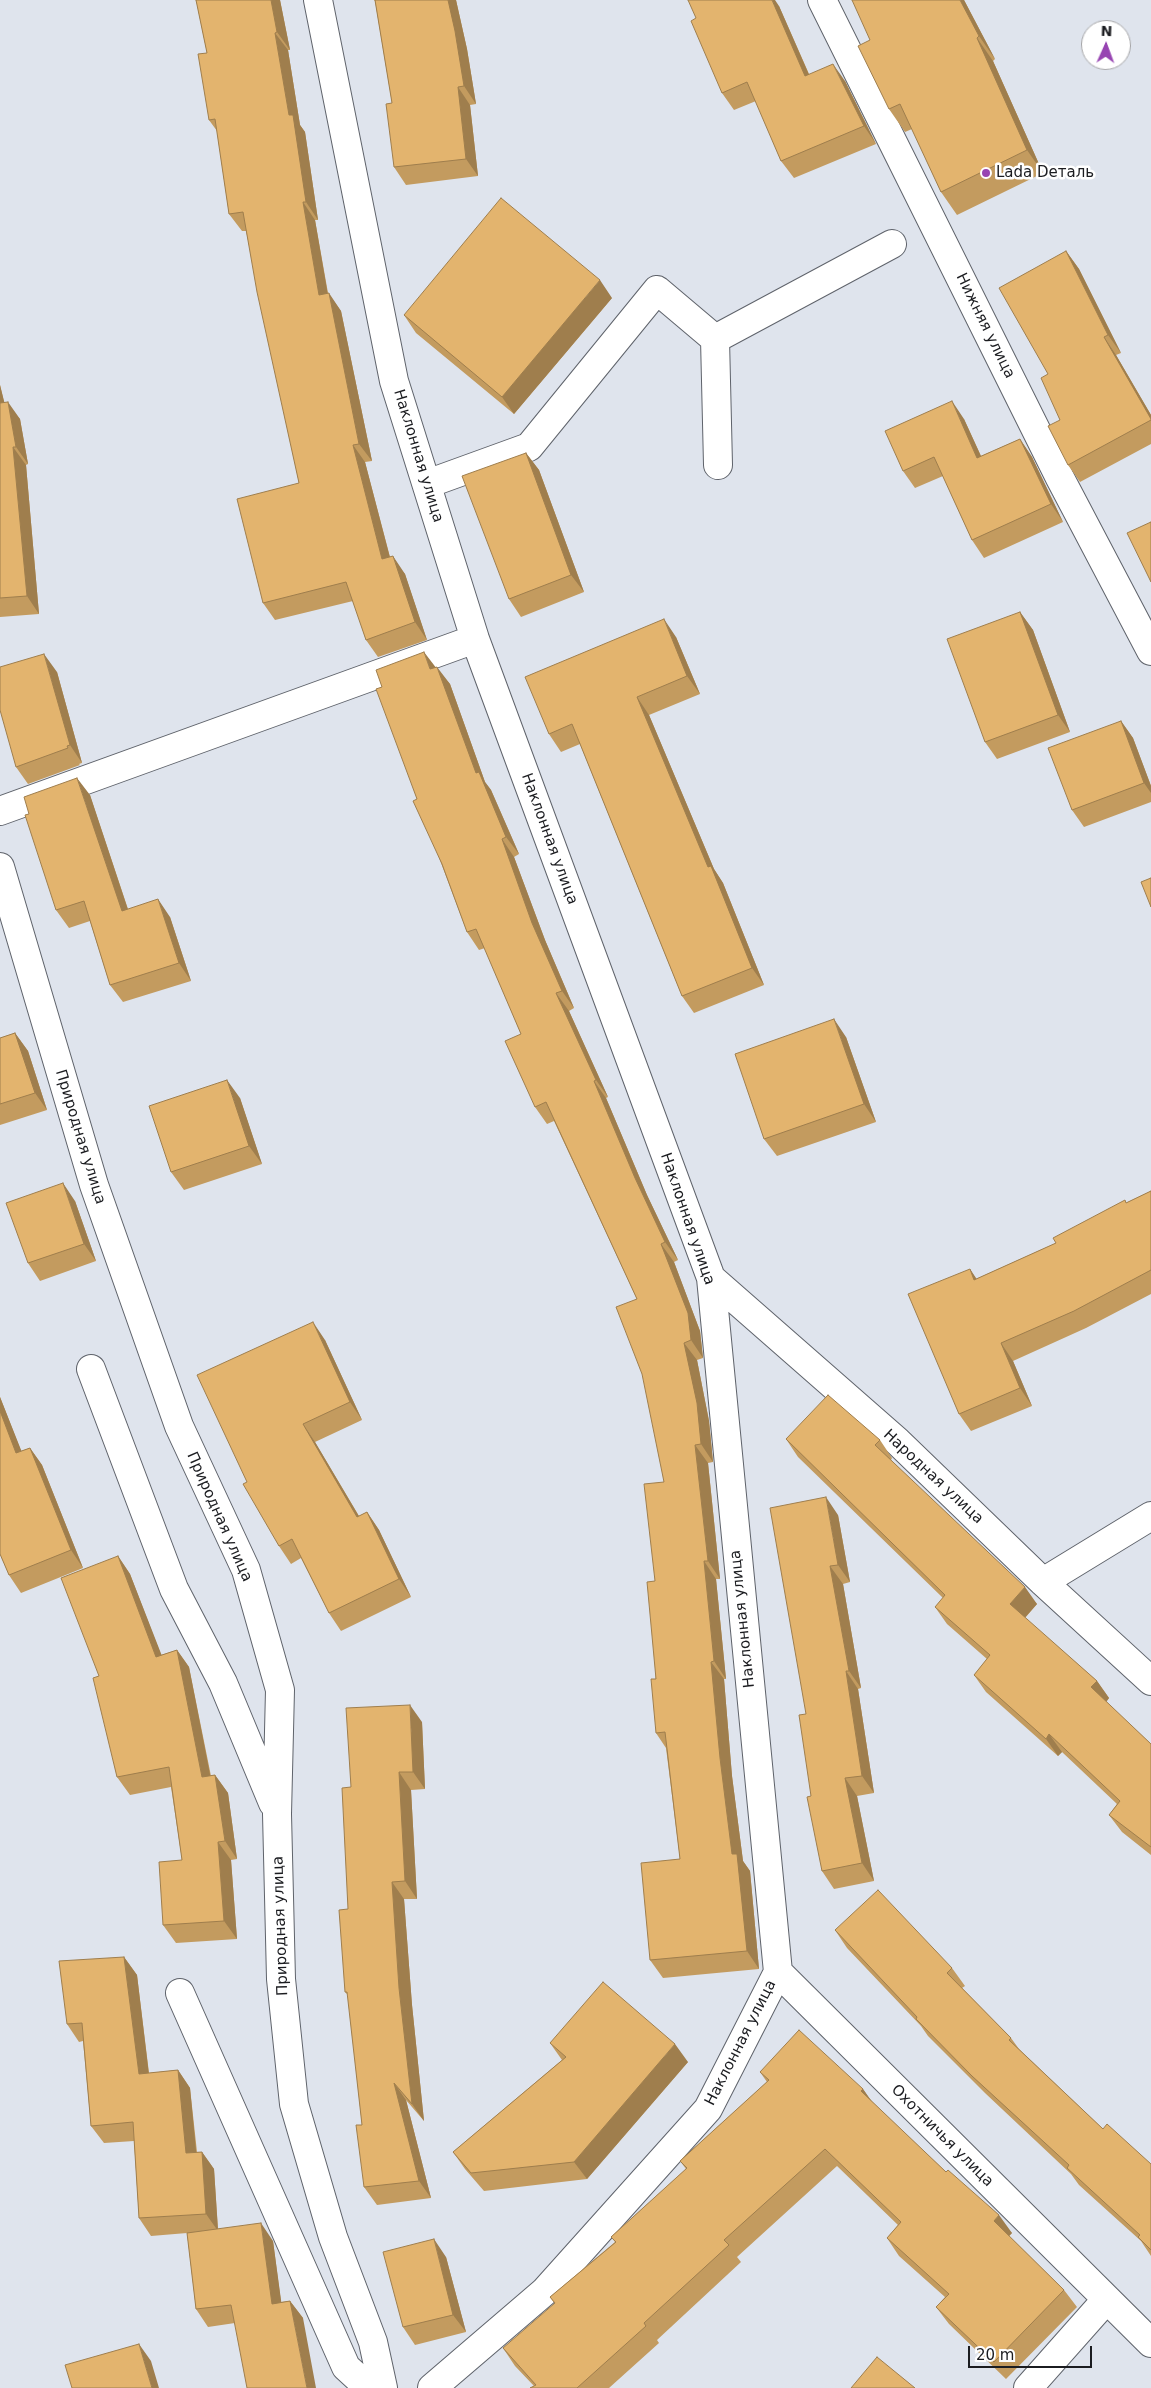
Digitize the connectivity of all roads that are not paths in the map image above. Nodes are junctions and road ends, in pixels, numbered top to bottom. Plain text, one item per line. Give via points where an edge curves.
1 (318, 0) edge
2 (822, 0) edge
3 (892, 244) dead end
4 (715, 339) junction
5 (718, 465) dead end
6 (427, 484) junction
7 (475, 639) junction
8 (1151, 651) edge
9 (0, 811) edge
10 (0, 867) edge
11 (710, 1278) junction
12 (91, 1369) dead end
13 (1151, 1516) edge
14 (1043, 1582) junction
15 (1151, 1681) edge
16 (277, 1814) junction
17 (778, 1972) junction
18 (180, 1994) dead end
19 (1106, 2300) junction
20 (1151, 2343) edge
21 (369, 2388) edge
22 (384, 2388) edge
23 (432, 2388) edge
24 (1028, 2388) edge

1 - 6 street, Наклонная улица via 394,381
2 - 8 street, Нижняя улица via 1060,478
3 - 4 street
4 - 5 street
4 - 6 street via 657,290 530,447
6 - 7 street, Наклонная улица
7 - 9 street
7 - 11 street, Наклонная улица
10 - 16 street, Природная улица via 94,1185 179,1426 246,1570 280,1690
11 - 14 street, Народная улица via 897,1441
11 - 17 street, Наклонная улица
12 - 16 street via 174,1589 223,1683
13 - 14 street
14 - 15 street, Народная улица
16 - 22 street, Природная улица via 281,1979 294,2104 333,2237 373,2342
17 - 19 street, Охотничья улица
17 - 23 street, Наклонная улица via 708,2109 544,2292
18 - 21 street via 346,2368
19 - 20 street, Охотничья улица
19 - 24 street

